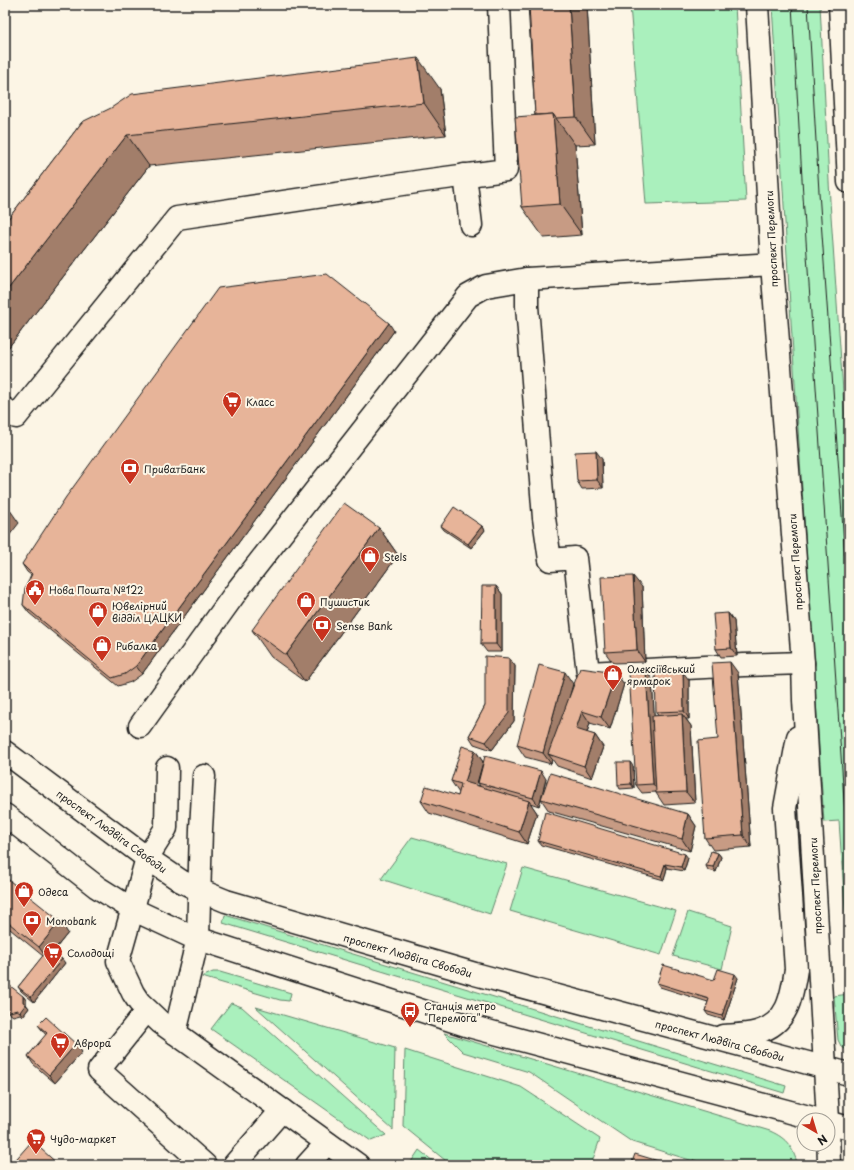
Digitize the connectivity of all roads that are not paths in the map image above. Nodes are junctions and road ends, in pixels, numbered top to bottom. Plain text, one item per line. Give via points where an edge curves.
1 (500, 5) edge
2 (757, 5) edge
3 (840, 5) edge
4 (465, 176) junction
5 (849, 182) edge
6 (470, 225) dead end
7 (772, 264) junction
8 (527, 279) junction
9 (5, 409) edge
10 (803, 663) junction
11 (804, 700) junction
12 (140, 726) dead end
13 (5, 752) edge
14 (167, 768) dead end
15 (204, 776) dead end
16 (5, 815) edge
17 (147, 858) junction
18 (199, 890) junction
19 (132, 909) junction
20 (198, 938) junction
21 (147, 1010) junction
22 (175, 1033) junction
23 (712, 1038) junction
24 (826, 1068) junction
25 (849, 1074) edge
26 (282, 1110) junction
27 (828, 1112) edge
28 (796, 1114) edge
29 (836, 1124) edge
30 (849, 1128) edge
31 (327, 1143) junction
32 (829, 1152) edge
33 (205, 1165) edge
34 (234, 1165) edge
35 (307, 1165) edge
36 (358, 1165) edge
37 (829, 1165) edge

1 - 4 main road via 506,170
2 - 7 main road, проспект Перемоги
3 - 5 main road
4 - 6 main road
4 - 9 main road via 177,218 16,417
7 - 8 main road
7 - 10 main road, проспект Перемоги
8 - 10 main road via 544,518 550,560 575,558 588,673
8 - 12 main road via 486,286 468,296 239,588
10 - 11 main road, проспект Перемоги
11 - 23 main road via 786,808 796,969 793,991 781,1018 770,1027 757,1032
11 - 24 main road, проспект Перемоги
13 - 17 main road, проспект Людвіга Свободи
14 - 17 main road via 166,828
15 - 18 main road
16 - 19 main road via 75,871
17 - 18 main road, проспект Людвіга Свободи via 180,881
17 - 19 main road
18 - 20 main road
18 - 23 main road, проспект Людвіга Свободи via 226,901 467,972
19 - 20 main road
19 - 21 main road via 118,961 133,993
20 - 22 main road
20 - 28 main road via 469,1026
21 - 22 main road
21 - 33 main road via 99,1070
22 - 26 main road
23 - 24 main road, проспект Людвіга Свободи
24 - 25 main road, проспект Людвіга Свободи
24 - 27 main road, проспект Перемоги
26 - 31 main road
26 - 34 main road
29 - 30 main road
31 - 35 main road
31 - 36 main road
32 - 37 main road, проспект Перемоги

